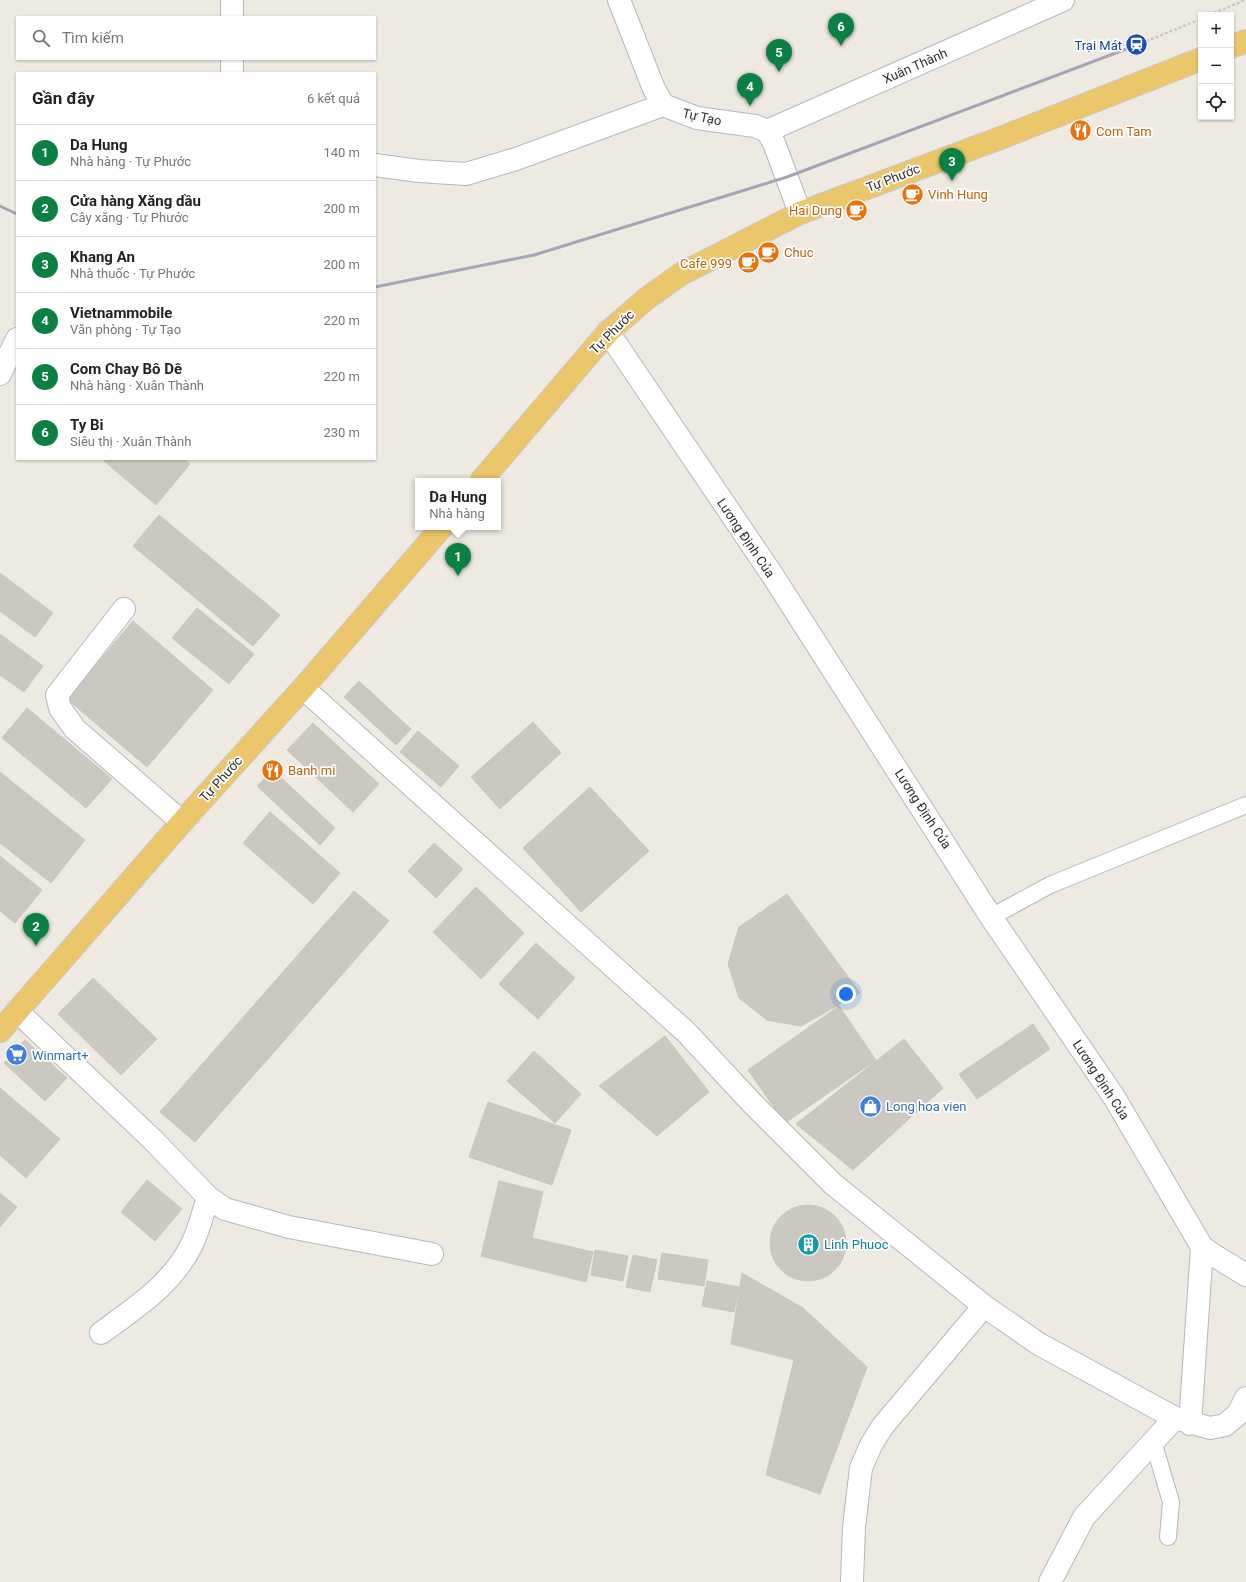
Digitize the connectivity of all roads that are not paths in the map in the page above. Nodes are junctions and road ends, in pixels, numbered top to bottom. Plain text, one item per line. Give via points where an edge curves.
1 (232, 0) edge
2 (619, 0) edge
3 (1063, 0) edge
4 (232, 16) edge
5 (1246, 41) edge
6 (1234, 46) edge
7 (232, 60) edge
8 (1198, 60) edge
9 (232, 72) edge
10 (663, 105) junction
11 (767, 131) junction
12 (376, 165) edge
13 (800, 213) junction
14 (608, 332) junction
15 (16, 341) edge
16 (0, 374) edge
17 (484, 478) edge
18 (439, 530) edge
19 (124, 609) dead end
20 (303, 688) junction
21 (1246, 804) edge
22 (182, 822) junction
23 (991, 917) junction
24 (17, 1011) junction
25 (0, 1031) edge
26 (208, 1197) junction
27 (1202, 1247) junction
28 (432, 1254) dead end
29 (1246, 1275) edge
30 (984, 1306) junction
31 (101, 1333) dead end
32 (1246, 1398) edge
33 (1182, 1421) junction
34 (1153, 1441) junction
35 (1168, 1537) dead end
36 (852, 1582) edge
37 (1050, 1582) edge

1 - 4 street
2 - 10 street via 654,89
3 - 11 street, Xuân Thành
5 - 6 highway
7 - 9 street
8 - 13 highway, Tự Phước
10 - 11 street, Tự Tạo via 697,118 756,126
10 - 12 street via 516,159 466,174
11 - 13 street via 774,143
13 - 14 highway, Tự Phước via 681,274
14 - 17 highway, Tự Phước
14 - 23 street, Lương Định Của via 771,573
15 - 16 street
18 - 20 highway, Tự Phước
19 - 22 street via 57,695 60,708 75,729
20 - 22 highway, Tự Phước
20 - 30 street via 686,1032 833,1184
21 - 23 lane via 1050,885
22 - 24 highway, Tự Phước
23 - 27 street, Lương Định Của via 1114,1097
24 - 25 highway, Tự Phước
24 - 26 street via 152,1139
26 - 28 street via 225,1209 288,1227
26 - 31 street via 192,1244 174,1273 146,1300
27 - 29 street, Lương Định Của
27 - 33 street
30 - 33 street via 1039,1344
30 - 36 street via 882,1427 871,1445 861,1468 854,1527
32 - 33 street via 1238,1414 1225,1424 1210,1428
33 - 34 street
34 - 35 lane via 1171,1502
34 - 37 street via 1084,1516

